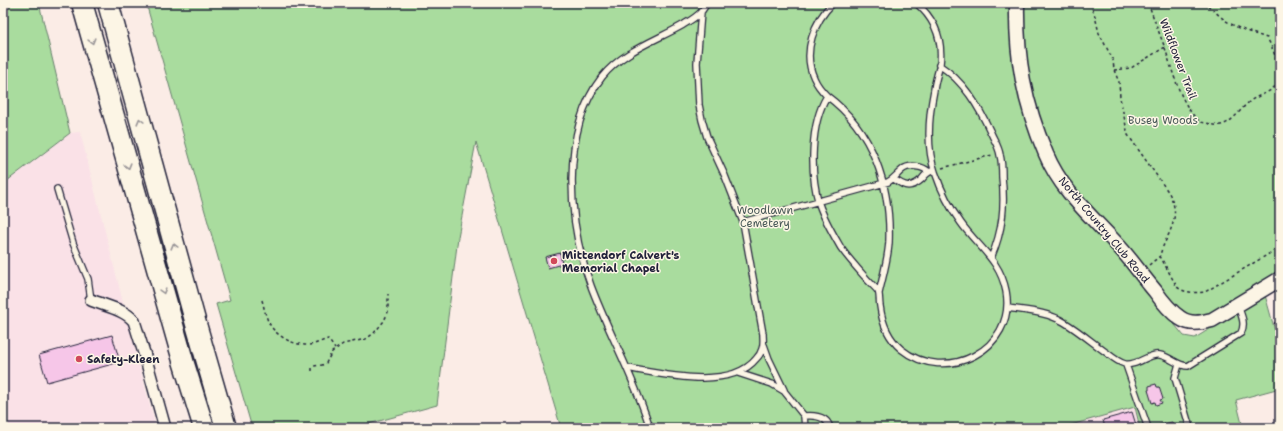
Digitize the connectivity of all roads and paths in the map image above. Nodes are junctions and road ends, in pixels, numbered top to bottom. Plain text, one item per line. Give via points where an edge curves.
1 (82, 3) edge
2 (108, 3) edge
3 (707, 3) edge
4 (833, 3) edge
5 (916, 3) edge
6 (1017, 3) edge
7 (1090, 3) edge
8 (1152, 3) edge
9 (1204, 3) edge
10 (701, 12) junction
11 (1165, 47) junction
12 (940, 65) junction
13 (1114, 70) junction
14 (826, 96) junction
15 (995, 154) dead end
16 (931, 171) junction
17 (894, 179) junction
18 (884, 183) junction
19 (57, 189) dead end
20 (818, 201) junction
21 (743, 222) junction
22 (1280, 244) edge
23 (582, 253) junction
24 (1160, 256) junction
25 (991, 258) junction
26 (561, 259) dead end
27 (1140, 273) junction
28 (1280, 279) edge
29 (879, 293) junction
30 (388, 294) dead end
31 (91, 300) joint
32 (262, 300) dead end
33 (1238, 306) junction
34 (1008, 308) junction
35 (196, 324) junction
36 (763, 343) junction
37 (335, 350) junction
38 (184, 364) junction
39 (1179, 364) junction
40 (1126, 365) junction
41 (627, 368) junction
42 (312, 371) dead end
43 (738, 373) junction
44 (784, 391) junction
45 (804, 416) junction
46 (165, 428) edge
47 (196, 428) edge
48 (204, 428) edge
49 (226, 428) edge
50 (235, 428) edge
51 (650, 428) edge
52 (805, 428) edge
53 (830, 428) edge
54 (1148, 428) edge
55 (1190, 428) edge

1 -> 38 highway
35 -> 2 highway
3 - 10 lane
4 - 14 lane via 815,28 810,54 813,77
5 - 12 lane via 926,12 937,31
6 - 27 street, North Country Club Road via 1016,22 1023,85 1046,155 1065,187
7 - 13 path via 1098,33 1113,60
8 - 11 path, Wildflower Trail via 1150,8
9 - 11 path, Wildflower Trail via 1221,18 1267,38 1276,58 1276,85 1261,96 1255,97 1227,122 1216,126 1202,122 1186,104
10 - 21 lane via 697,89 702,120
10 - 23 lane via 674,30 618,60 594,90 585,108 572,160 574,212
11 - 13 path via 1131,68
12 - 16 lane via 931,109
12 - 25 lane via 969,93 987,124 1001,156 1003,216
13 - 24 path via 1119,82 1128,135 1173,200 1174,224
14 - 18 lane via 854,121 863,134
14 - 20 lane via 815,132 814,170
15 - 16 path
16 - 17 lane via 907,167
16 - 17 lane via 911,186
16 - 25 lane via 957,218
17 - 18 lane
18 - 20 lane
18 - 29 lane via 889,242
19 - 31 lane via 73,243 88,279
20 - 21 lane
20 - 29 lane via 841,247
21 - 36 lane
22 - 24 path via 1272,252 1205,292 1198,293 1177,287
23 - 26 path
23 - 41 lane via 590,284
24 - 27 path
25 - 34 lane via 1003,278
27 - 33 street, North Country Club Road via 1163,302 1179,318 1187,322 1212,320
28 - 33 street, North Country Club Road
29 - 34 lane via 884,324 896,344 912,356 934,364 958,362 982,351 996,336
30 - 37 path via 388,312 374,333 366,339 343,344
31 - 46 street via 123,312 134,321
32 - 37 path via 268,322 281,336 297,344 308,345 328,339
33 - 39 lane via 1244,322 1241,333 1188,366
34 - 40 lane via 1039,312 1054,317
35 - 49 highway
35 - 50 highway via 229,406
36 - 43 lane via 761,353 746,369
36 - 44 lane
37 - 42 path via 326,363 314,366
38 - 47 highway
38 - 48 highway
39 - 40 lane via 1157,355
39 - 55 lane via 1175,378
40 - 54 lane
41 - 43 lane via 696,378
41 - 51 lane
43 - 44 lane via 772,384
44 - 45 lane
45 - 52 lane
45 - 53 lane via 820,417 826,420

